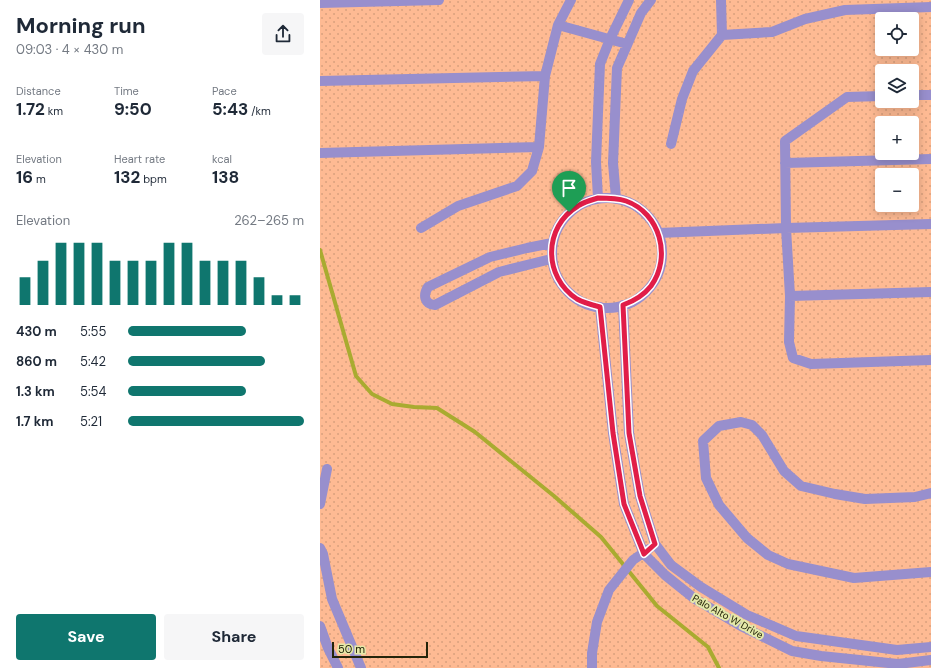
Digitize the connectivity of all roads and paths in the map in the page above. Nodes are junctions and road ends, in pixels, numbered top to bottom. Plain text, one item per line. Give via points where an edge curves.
1 (439, 0) edge
2 (571, 0) edge
3 (629, 0) edge
4 (651, 0) edge
5 (721, 0) edge
6 (320, 3) edge
7 (931, 7) edge
8 (558, 25) junction
9 (722, 35) junction
10 (610, 39) junction
11 (627, 44) junction
12 (545, 76) junction
13 (320, 80) edge
14 (919, 95) edge
15 (931, 95) edge
16 (875, 96) edge
17 (671, 144) dead end
18 (539, 147) junction
19 (320, 153) edge
20 (931, 159) edge
21 (785, 164) junction
22 (598, 198) junction
23 (616, 198) junction
24 (931, 224) edge
25 (421, 228) dead end
26 (786, 228) junction
27 (658, 233) junction
28 (552, 243) junction
29 (551, 259) junction
30 (931, 292) edge
31 (790, 296) junction
32 (623, 305) junction
33 (600, 307) junction
34 (931, 360) edge
35 (327, 469) dead end
36 (931, 493) edge
37 (320, 504) edge
38 (655, 544) junction
39 (321, 552) edge
40 (644, 554) junction
41 (931, 572) edge
42 (320, 626) edge
43 (931, 647) edge
44 (897, 650) junction
45 (931, 660) edge
46 (898, 666) edge
47 (338, 668) edge
48 (361, 668) edge
49 (592, 668) edge

1 - 6 street
2 - 8 street
3 - 10 street
4 - 11 street via 641,13
5 - 9 street
7 - 9 street via 844,10 805,19 772,32
8 - 10 street
8 - 12 street
9 - 17 street via 693,71 682,98
10 - 11 street
10 - 22 street via 600,64 596,162
11 - 23 street via 617,68 613,164
12 - 13 street
12 - 18 street
14 - 15 street
16 - 21 street via 847,97 785,141
18 - 19 street
18 - 25 street via 532,171 517,186 458,206
20 - 21 street
21 - 26 street
22 - 23 street
22 - 28 street via 569,212 557,229
23 - 27 street via 637,207 652,222
24 - 26 street
26 - 27 street
26 - 31 street
27 - 32 street via 662,255 656,277 643,294
28 - 29 street
28 - 29 street via 490,257 428,287 424,297 426,302 435,305 499,272
29 - 33 street via 555,272 568,292 588,304
30 - 31 street
31 - 34 street via 789,342 793,358 811,364
32 - 33 street via 612,308
32 - 38 street, Palo Alto W Drive via 629,433 640,496
33 - 40 street, Palo Alto W Drive via 613,433 624,504
35 - 37 street
36 - 41 street via 915,497 865,499 801,486 784,471 762,435 752,425 741,422 719,426 702,441 706,478 719,505 747,538 768,555 788,564 854,578
38 - 40 street
38 - 44 street, Palo Alto W Drive via 671,565 747,615 796,636
39 - 48 street via 332,599
40 - 46 street, Palo Alto W Drive via 695,600 741,626 792,650
40 - 49 street via 634,560 609,590 597,622
42 - 47 street
43 - 44 street, Palo Alto W Drive
44 - 46 street
45 - 46 street, Palo Alto W Drive

